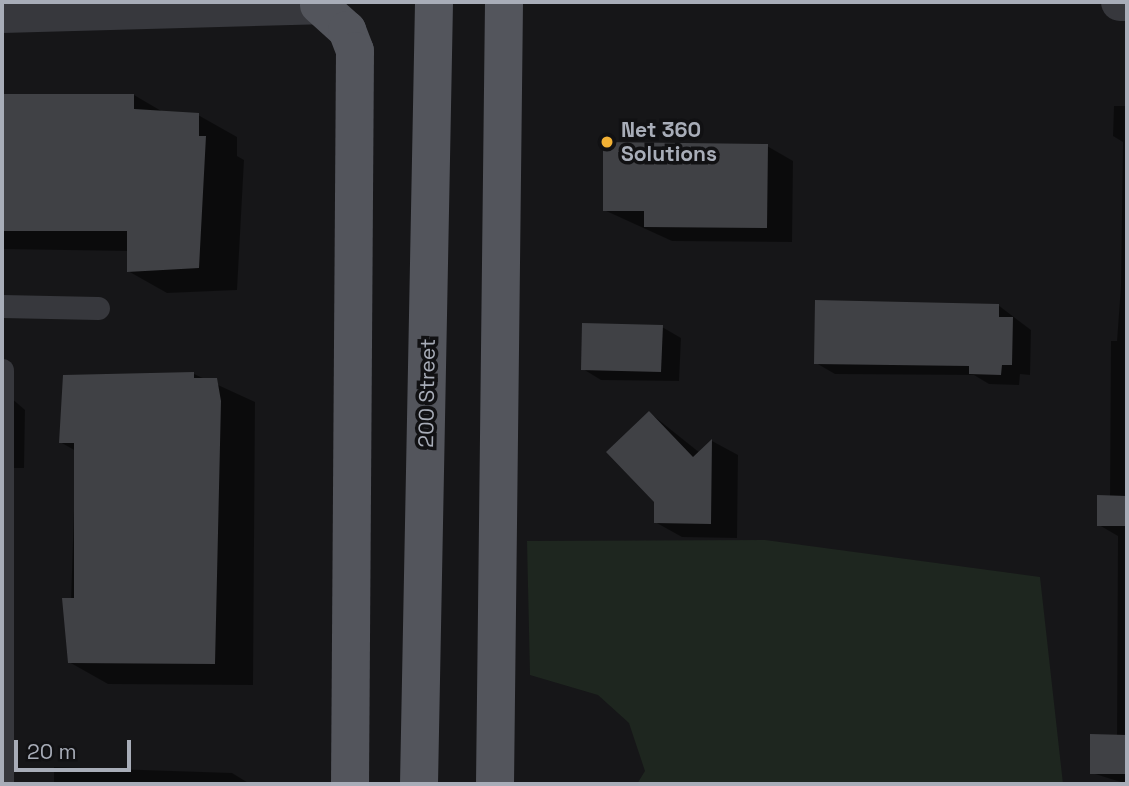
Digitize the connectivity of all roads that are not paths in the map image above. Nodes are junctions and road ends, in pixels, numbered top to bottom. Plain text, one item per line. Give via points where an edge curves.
1 (434, 2) edge
2 (504, 2) edge
3 (1120, 2) edge
4 (1127, 2) edge
5 (319, 5) joint
6 (2, 14) edge
7 (2, 306) edge
8 (98, 308) dead end
9 (2, 370) edge
10 (2, 784) edge
11 (350, 784) edge
12 (419, 784) edge
13 (495, 784) edge

1 - 12 main road, 200 Street
2 - 13 main road
3 - 4 street
5 - 6 street
5 - 11 main road via 347,30 355,51
7 - 8 lane
9 - 10 lane

